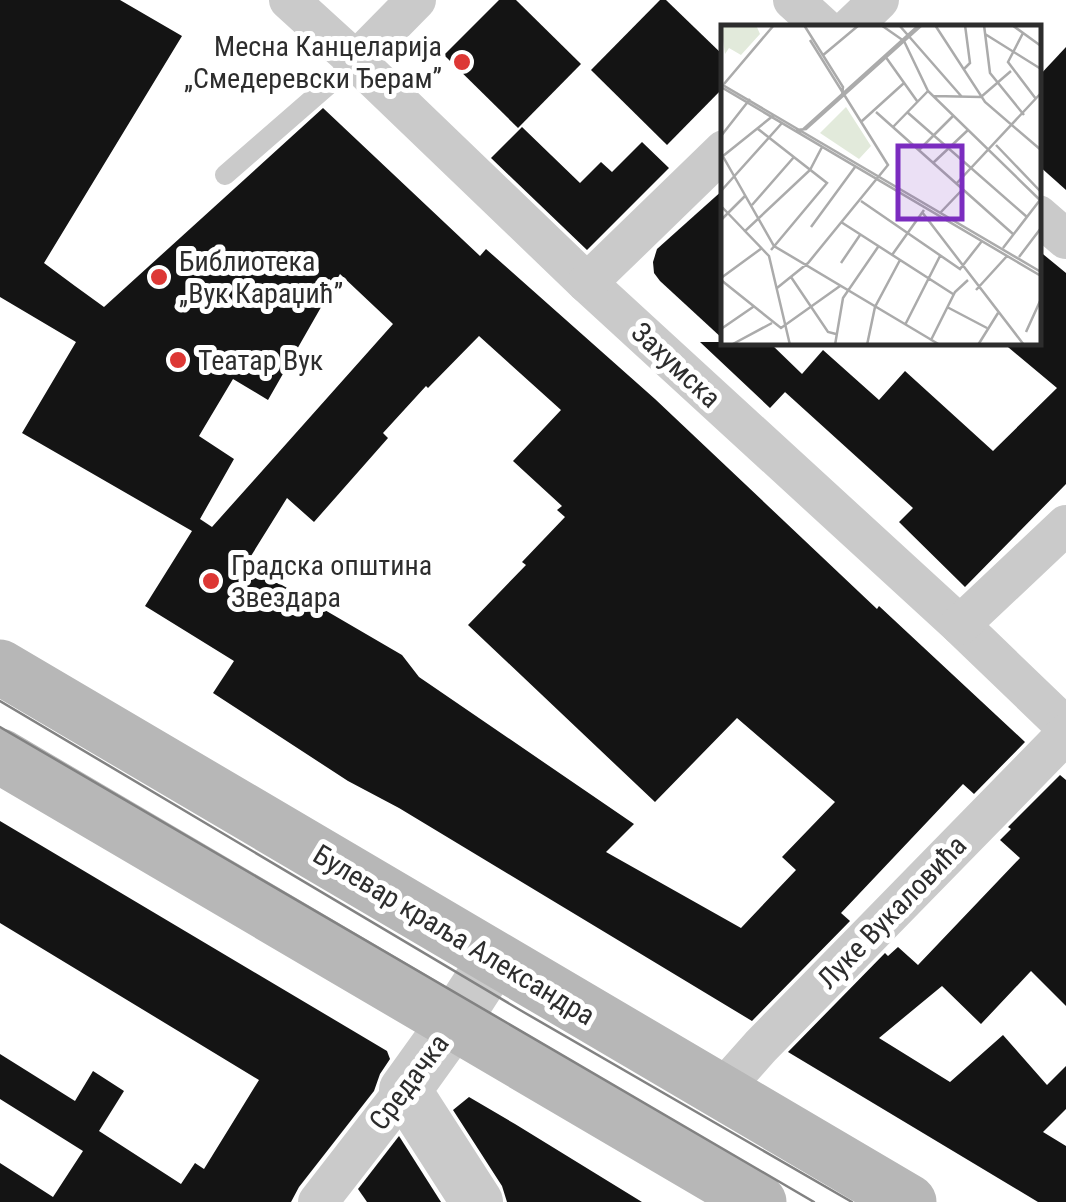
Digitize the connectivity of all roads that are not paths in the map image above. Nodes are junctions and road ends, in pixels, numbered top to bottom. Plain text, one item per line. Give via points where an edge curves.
1 (288, 0) edge
2 (416, 0) edge
3 (793, 0) edge
4 (879, 0) edge
5 (821, 25) edge
6 (853, 25) edge
7 (356, 61) junction
8 (721, 153) edge
9 (225, 175) dead end
10 (1041, 218) edge
11 (1066, 239) edge
12 (587, 282) junction
13 (1066, 524) edge
14 (960, 625) junction
15 (0, 667) edge
16 (1066, 731) edge
17 (0, 756) edge
18 (494, 958) junction
19 (452, 1023) junction
20 (404, 1090) junction
21 (720, 1092) junction
22 (318, 1202) edge
23 (478, 1202) edge
24 (759, 1202) edge
25 (909, 1202) edge

1 - 7 street, Захумска
2 - 7 street
3 - 5 street
4 - 6 street
7 - 9 lane
7 - 12 street, Захумска
8 - 12 street
10 - 11 street
12 - 14 street, Захумска
13 - 14 street
14 - 16 street, Захумска
15 - 18 main road, Булевар краља Александра
16 - 21 street, Луке Вукаловића
17 - 19 main road
18 - 19 street, Средачка
18 - 21 main road, Булевар краља Александра
19 - 20 street, Средачка
19 - 24 main road
20 - 22 street, Средачка
20 - 23 street
21 - 25 main road, Булевар краља Александра

